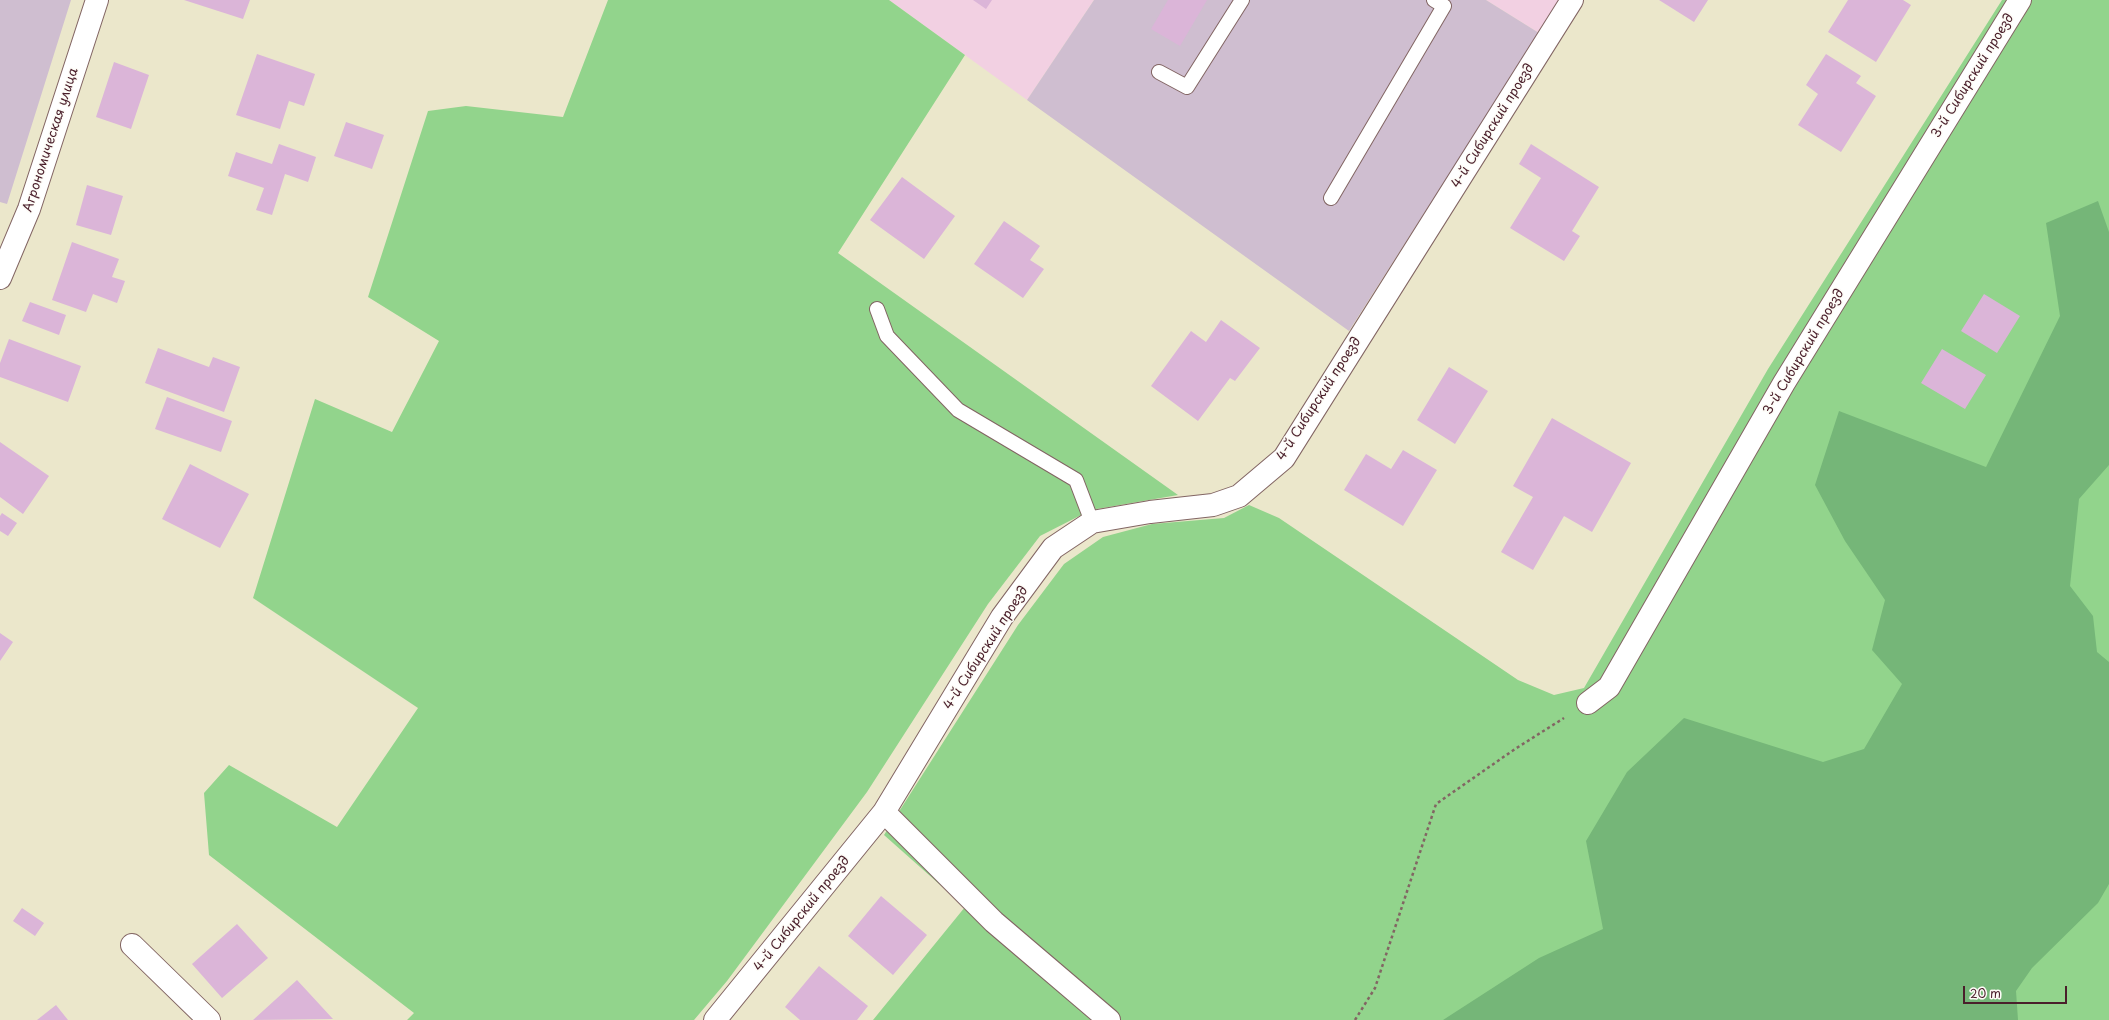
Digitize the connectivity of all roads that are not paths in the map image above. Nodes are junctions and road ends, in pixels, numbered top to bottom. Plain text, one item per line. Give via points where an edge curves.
1 (97, 0) edge
2 (1242, 0) edge
3 (1434, 0) edge
4 (1572, 0) edge
5 (2020, 0) edge
6 (1159, 72) dead end
7 (1331, 198) dead end
8 (0, 278) edge
9 (878, 309) dead end
10 (1092, 522) junction
11 (1588, 703) road end
12 (884, 812) junction
13 (132, 944) dead end
14 (209, 1020) edge
15 (715, 1020) edge
16 (1110, 1020) edge

1 - 8 street, Агрономическая улица via 29,209
2 - 6 lane via 1187,87
3 - 7 lane via 1444,6
4 - 10 street, 4-й Сибирский проезд via 1284,458 1239,496 1213,506 1150,512
5 - 11 street, 3-й Сибирский проезд via 1784,383 1608,687
9 - 10 lane via 887,336 958,410 1076,480
10 - 12 street, 4-й Сибирский проезд via 1053,548 1002,617
12 - 15 street, 4-й Сибирский проезд
12 - 16 street via 994,922
13 - 14 street

